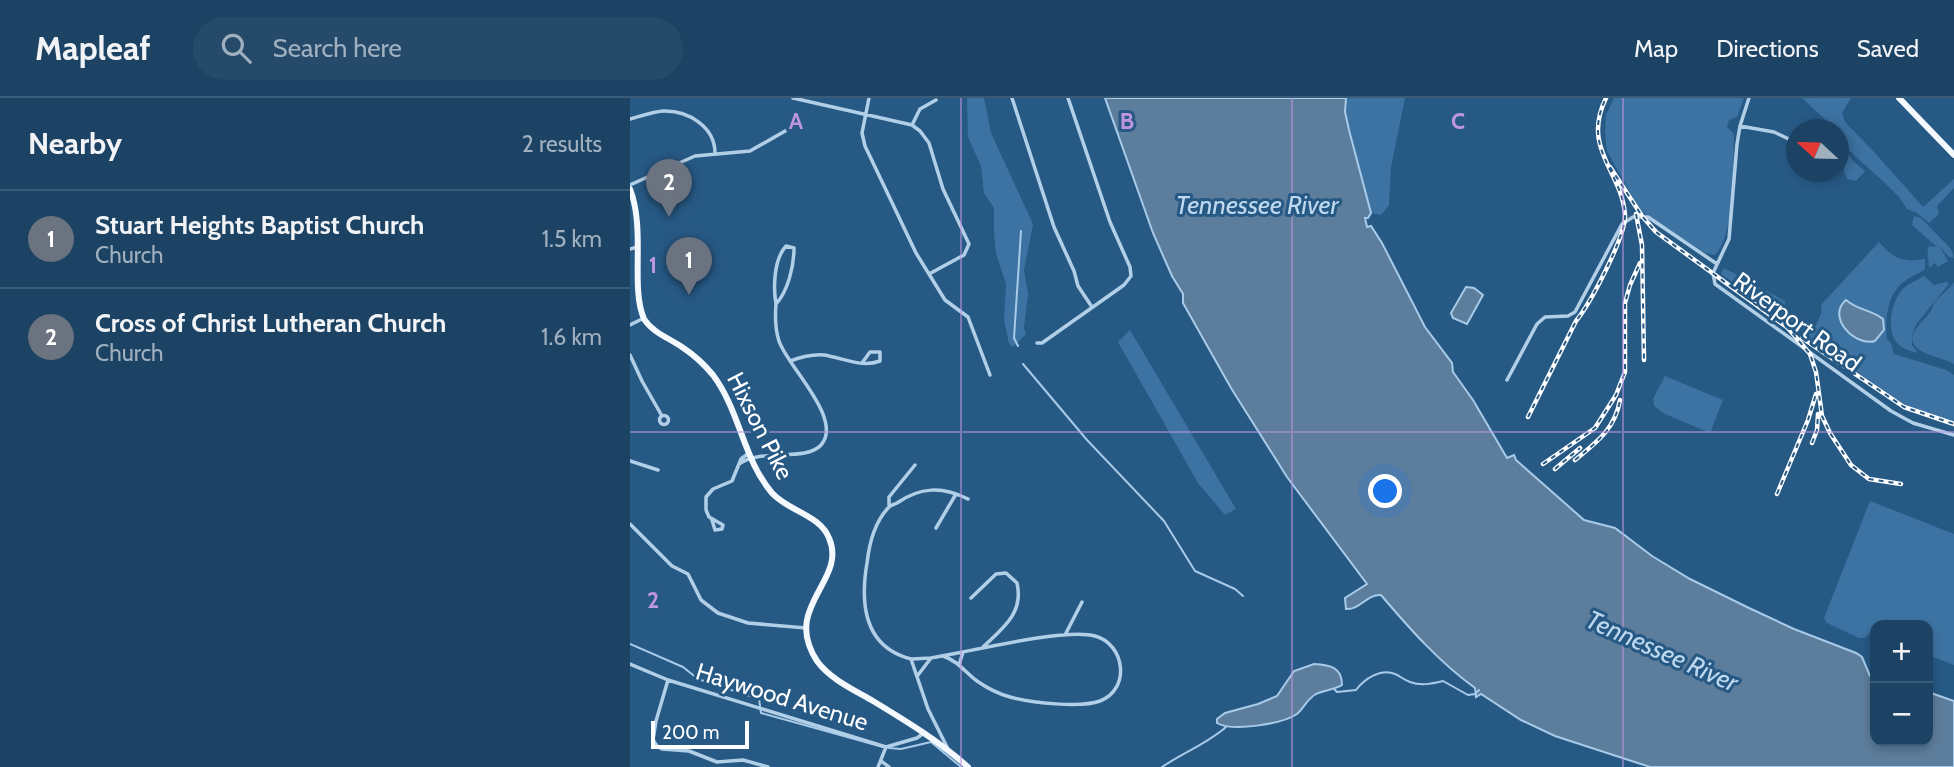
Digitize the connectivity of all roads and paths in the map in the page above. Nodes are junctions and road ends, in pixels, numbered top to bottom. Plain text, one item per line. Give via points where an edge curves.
1 (795, 98) edge
2 (869, 98) edge
3 (1012, 98) edge
4 (1068, 98) edge
5 (1749, 98) edge
6 (1899, 98) edge
7 (936, 100) dead end
8 (865, 113) junction
9 (630, 119) edge
10 (912, 125) junction
11 (794, 126) dead end
12 (1740, 126) junction
13 (1786, 138) edge
14 (715, 153) junction
15 (1954, 155) edge
16 (630, 187) edge
17 (632, 201) edge
18 (634, 248) edge
19 (1717, 264) junction
20 (929, 274) junction
21 (633, 290) edge
22 (776, 304) junction
23 (1092, 308) junction
24 (643, 318) junction
25 (630, 325) edge
26 (1037, 343) dead end
27 (630, 355) edge
28 (790, 361) junction
29 (862, 363) junction
30 (990, 375) dead end
31 (1507, 380) dead end
32 (662, 416) dead end
33 (1954, 435) edge
34 (750, 456) junction
35 (630, 461) edge
36 (915, 465) dead end
37 (658, 470) dead end
38 (957, 493) junction
39 (968, 499) dead end
40 (889, 505) junction
41 (712, 520) dead end
42 (630, 524) edge
43 (936, 528) dead end
44 (971, 598) dead end
45 (1082, 602) dead end
46 (806, 628) junction
47 (1065, 635) junction
48 (981, 648) junction
49 (963, 652) junction
50 (943, 656) junction
51 (931, 658) junction
52 (911, 659) junction
53 (630, 664) edge
54 (959, 664) junction
55 (918, 675) junction
56 (668, 680) junction
57 (924, 733) junction
58 (886, 747) junction
59 (948, 749) junction
60 (881, 761) junction
61 (768, 767) edge
62 (878, 767) edge
63 (889, 767) edge
64 (968, 767) edge

1 - 8 street
2 - 8 street
3 - 23 street via 1054,227
4 - 23 street via 1130,268 1129,280
5 - 12 street, Riverport Road
6 - 15 main road
7 - 10 street via 920,109
8 - 10 street
8 - 20 street via 865,146
9 - 14 street via 666,111 687,116 710,132
10 - 20 street via 929,142 943,189 969,244 964,255
11 - 14 street via 750,151
12 - 13 street
12 - 19 street, Riverport Road via 1730,231
14 - 16 street via 695,156
16 - 17 main road
17 - 18 main road via 638,221
18 - 21 main road
19 - 31 street via 1648,217 1633,217 1622,224 1575,312 1568,317 1545,317 1537,324
19 - 33 street, Riverport Road via 1713,278 1722,291 1872,399 1913,423
20 - 30 street via 945,300 968,317
21 - 24 main road
22 - 22 street via 780,254 792,246 787,284
22 - 28 street via 779,342
23 - 26 street
24 - 25 street
24 - 34 main road, Hixson Pike via 706,366 727,398
27 - 32 street
28 - 29 street via 824,355
28 - 34 street via 821,411 827,428 824,442 814,451
29 - 29 street via 878,362 880,352 870,352
34 - 41 street via 739,464 732,481 706,497
34 - 46 main road, Hixson Pike via 775,496 814,520 830,540 832,563 813,598
35 - 37 street
36 - 40 street via 892,493
38 - 39 street
38 - 40 street via 937,489 914,492
38 - 43 street
40 - 52 street via 870,545 864,605 880,642 894,654
42 - 46 street via 672,566 688,574 701,600 718,613 748,623
44 - 48 street via 996,574 1006,573 1017,583 1014,615
45 - 47 street
46 - 57 main road via 814,656 833,676
47 - 48 street
47 - 54 street via 1099,637 1116,650 1121,674 1107,697 1090,704 1012,698 978,682
48 - 49 street
49 - 50 street
49 - 54 street
50 - 51 street
50 - 54 street
51 - 52 street
51 - 55 street
52 - 55 street
53 - 56 street, Haywood Avenue
55 - 59 street via 928,709
56 - 58 street, Haywood Avenue
56 - 61 street via 656,721 653,740 657,746 690,751 717,762 743,760
57 - 58 street, Haywood Avenue
57 - 59 main road
58 - 60 street
59 - 64 main road
60 - 62 street
60 - 63 street

